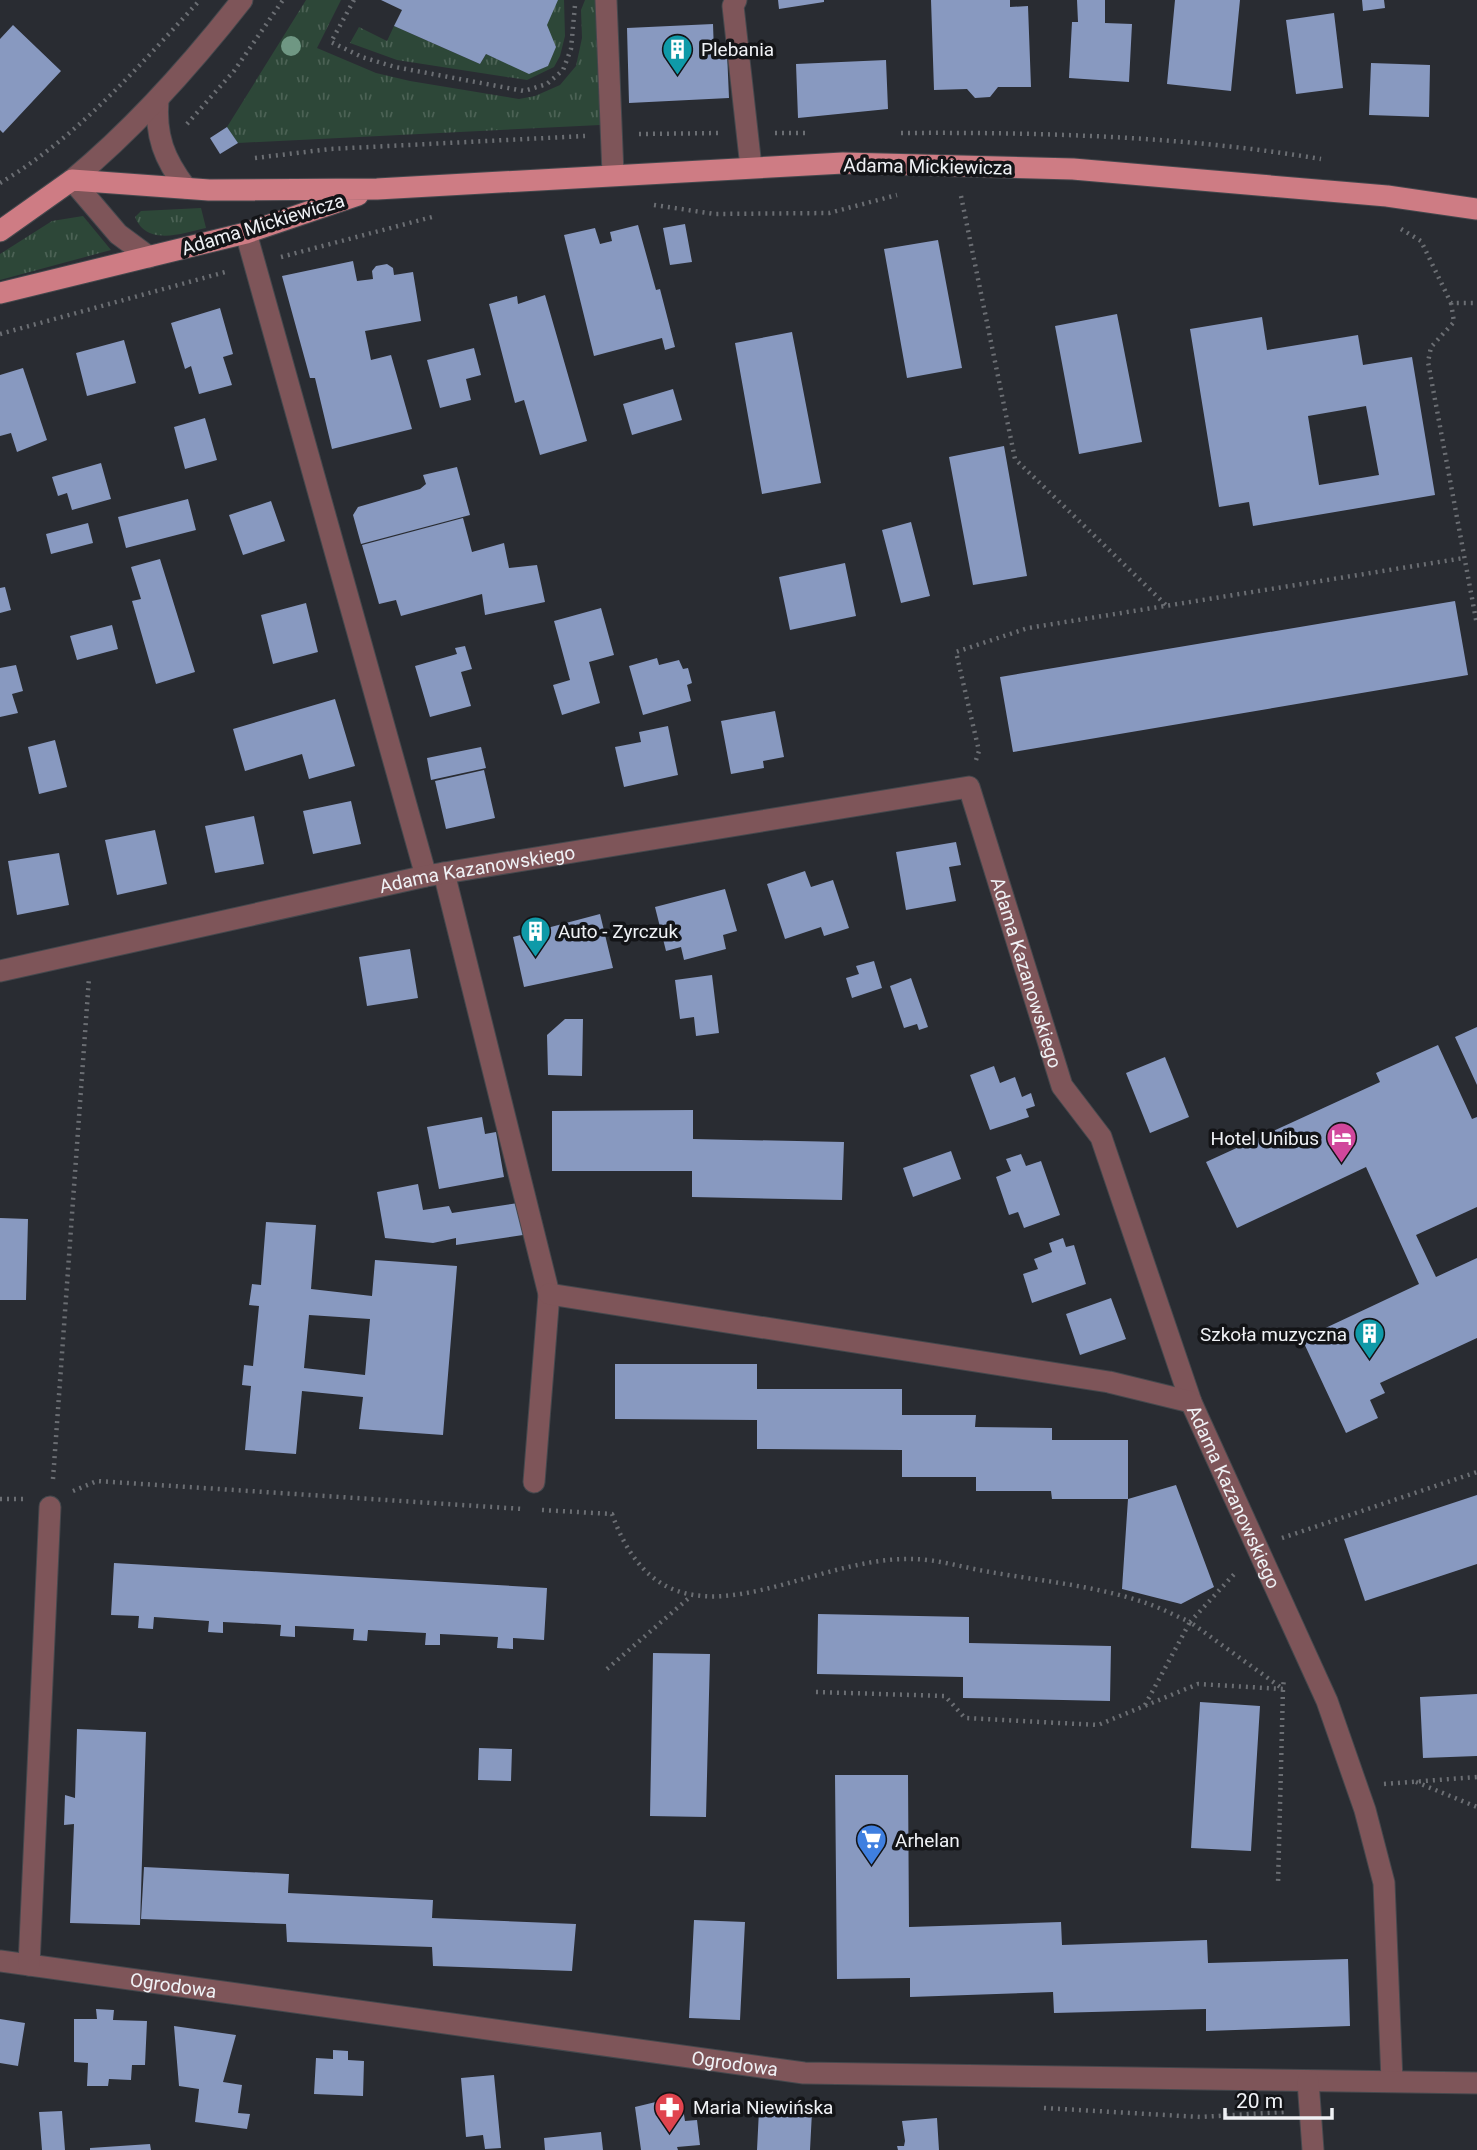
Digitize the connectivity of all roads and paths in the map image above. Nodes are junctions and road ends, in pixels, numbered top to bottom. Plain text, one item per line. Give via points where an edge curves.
1 (200, 0) edge
2 (242, 0) edge
3 (283, 0) edge
4 (354, 0) edge
5 (576, 0) edge
6 (606, 0) edge
7 (729, 2) edge
8 (158, 99) junction
9 (184, 127) dead end
10 (751, 167) junction
11 (613, 174) junction
12 (72, 180) junction
13 (0, 183) edge
14 (186, 188) junction
15 (377, 189) junction
16 (902, 194) dead end
17 (949, 195) dead end
18 (961, 196) junction
19 (974, 196) dead end
20 (642, 205) dead end
21 (1477, 209) edge
22 (433, 217) dead end
23 (1398, 226) dead end
24 (0, 231) edge
25 (246, 233) junction
26 (149, 257) junction
27 (255, 263) junction
28 (0, 293) edge
29 (1451, 303) junction
30 (1477, 303) edge
31 (0, 334) edge
32 (1464, 558) junction
33 (1167, 606) junction
34 (1477, 625) edge
35 (969, 787) junction
36 (435, 875) junction
37 (91, 953) junction
38 (0, 971) edge
39 (549, 1294) junction
40 (1191, 1402) junction
41 (1477, 1472) edge
42 (534, 1482) dead end
43 (0, 1499) edge
44 (51, 1503) junction
45 (1257, 1547) junction
46 (691, 1597) junction
47 (1190, 1622) junction
48 (607, 1669) dead end
49 (1283, 1689) junction
50 (816, 1692) dead end
51 (1145, 1706) junction
52 (1477, 1777) edge
53 (1415, 1781) junction
54 (1356, 1786) junction
55 (1477, 1807) edge
56 (1278, 1884) dead end
57 (0, 1961) edge
58 (29, 1965) junction
59 (1308, 2081) junction
60 (1392, 2081) junction
61 (1477, 2083) edge
62 (1313, 2150) edge

1 - 13 path via 89,116
2 - 8 street
3 - 9 path via 234,71
4 - 5 path via 331,42 362,58 395,67 524,91 547,84 564,70
6 - 11 street
7 - 10 street
8 - 12 street
8 - 14 street via 159,142 167,164
10 - 11 main road, Adama Mickiewicza
10 - 21 main road, Adama Mickiewicza via 843,163 1073,169 1387,196
11 - 15 main road, Adama Mickiewicza
12 - 14 main road, Adama Mickiewicza
12 - 24 main road
12 - 26 street via 118,234
14 - 15 main road, Adama Mickiewicza
15 - 25 main road, Adama Mickiewicza
16 - 20 path via 829,213 715,214
17 - 18 path
18 - 19 path
18 - 33 path via 1015,458
22 - 27 path
23 - 29 path via 1421,242
25 - 26 main road, Adama Mickiewicza
25 - 27 street
26 - 28 main road, Adama Mickiewicza
27 - 31 path
27 - 36 street
29 - 30 path
29 - 32 path via 1454,322 1430,346 1427,362
32 - 33 path
32 - 34 path
33 - 35 path via 1028,628 956,652 979,751
35 - 36 street, Adama Kazanowskiego
35 - 40 street, Adama Kazanowskiego via 1062,1086 1101,1137
36 - 37 street, Adama Kazanowskiego
36 - 39 street
37 - 38 street, Adama Kazanowskiego
37 - 44 path
39 - 40 street via 1109,1382
39 - 42 street
40 - 45 street, Adama Kazanowskiego
41 - 45 path
43 - 44 path
44 - 46 path via 97,1480 612,1514 622,1542 640,1566 657,1581
44 - 58 street
45 - 47 path
45 - 54 street, Adama Kazanowskiego via 1327,1701
46 - 47 path via 736,1597 852,1564 912,1559 1146,1602
46 - 48 path
47 - 49 path
47 - 51 path
49 - 51 path via 1198,1684
49 - 56 path
50 - 51 path via 945,1696 965,1718 1098,1725
52 - 53 path
53 - 54 path
53 - 55 path
54 - 60 street, Adama Kazanowskiego via 1384,1883
57 - 58 street, Ogrodowa
58 - 59 street, Ogrodowa via 804,2073
59 - 60 street, Ogrodowa
59 - 62 street
60 - 61 street, Ogrodowa

